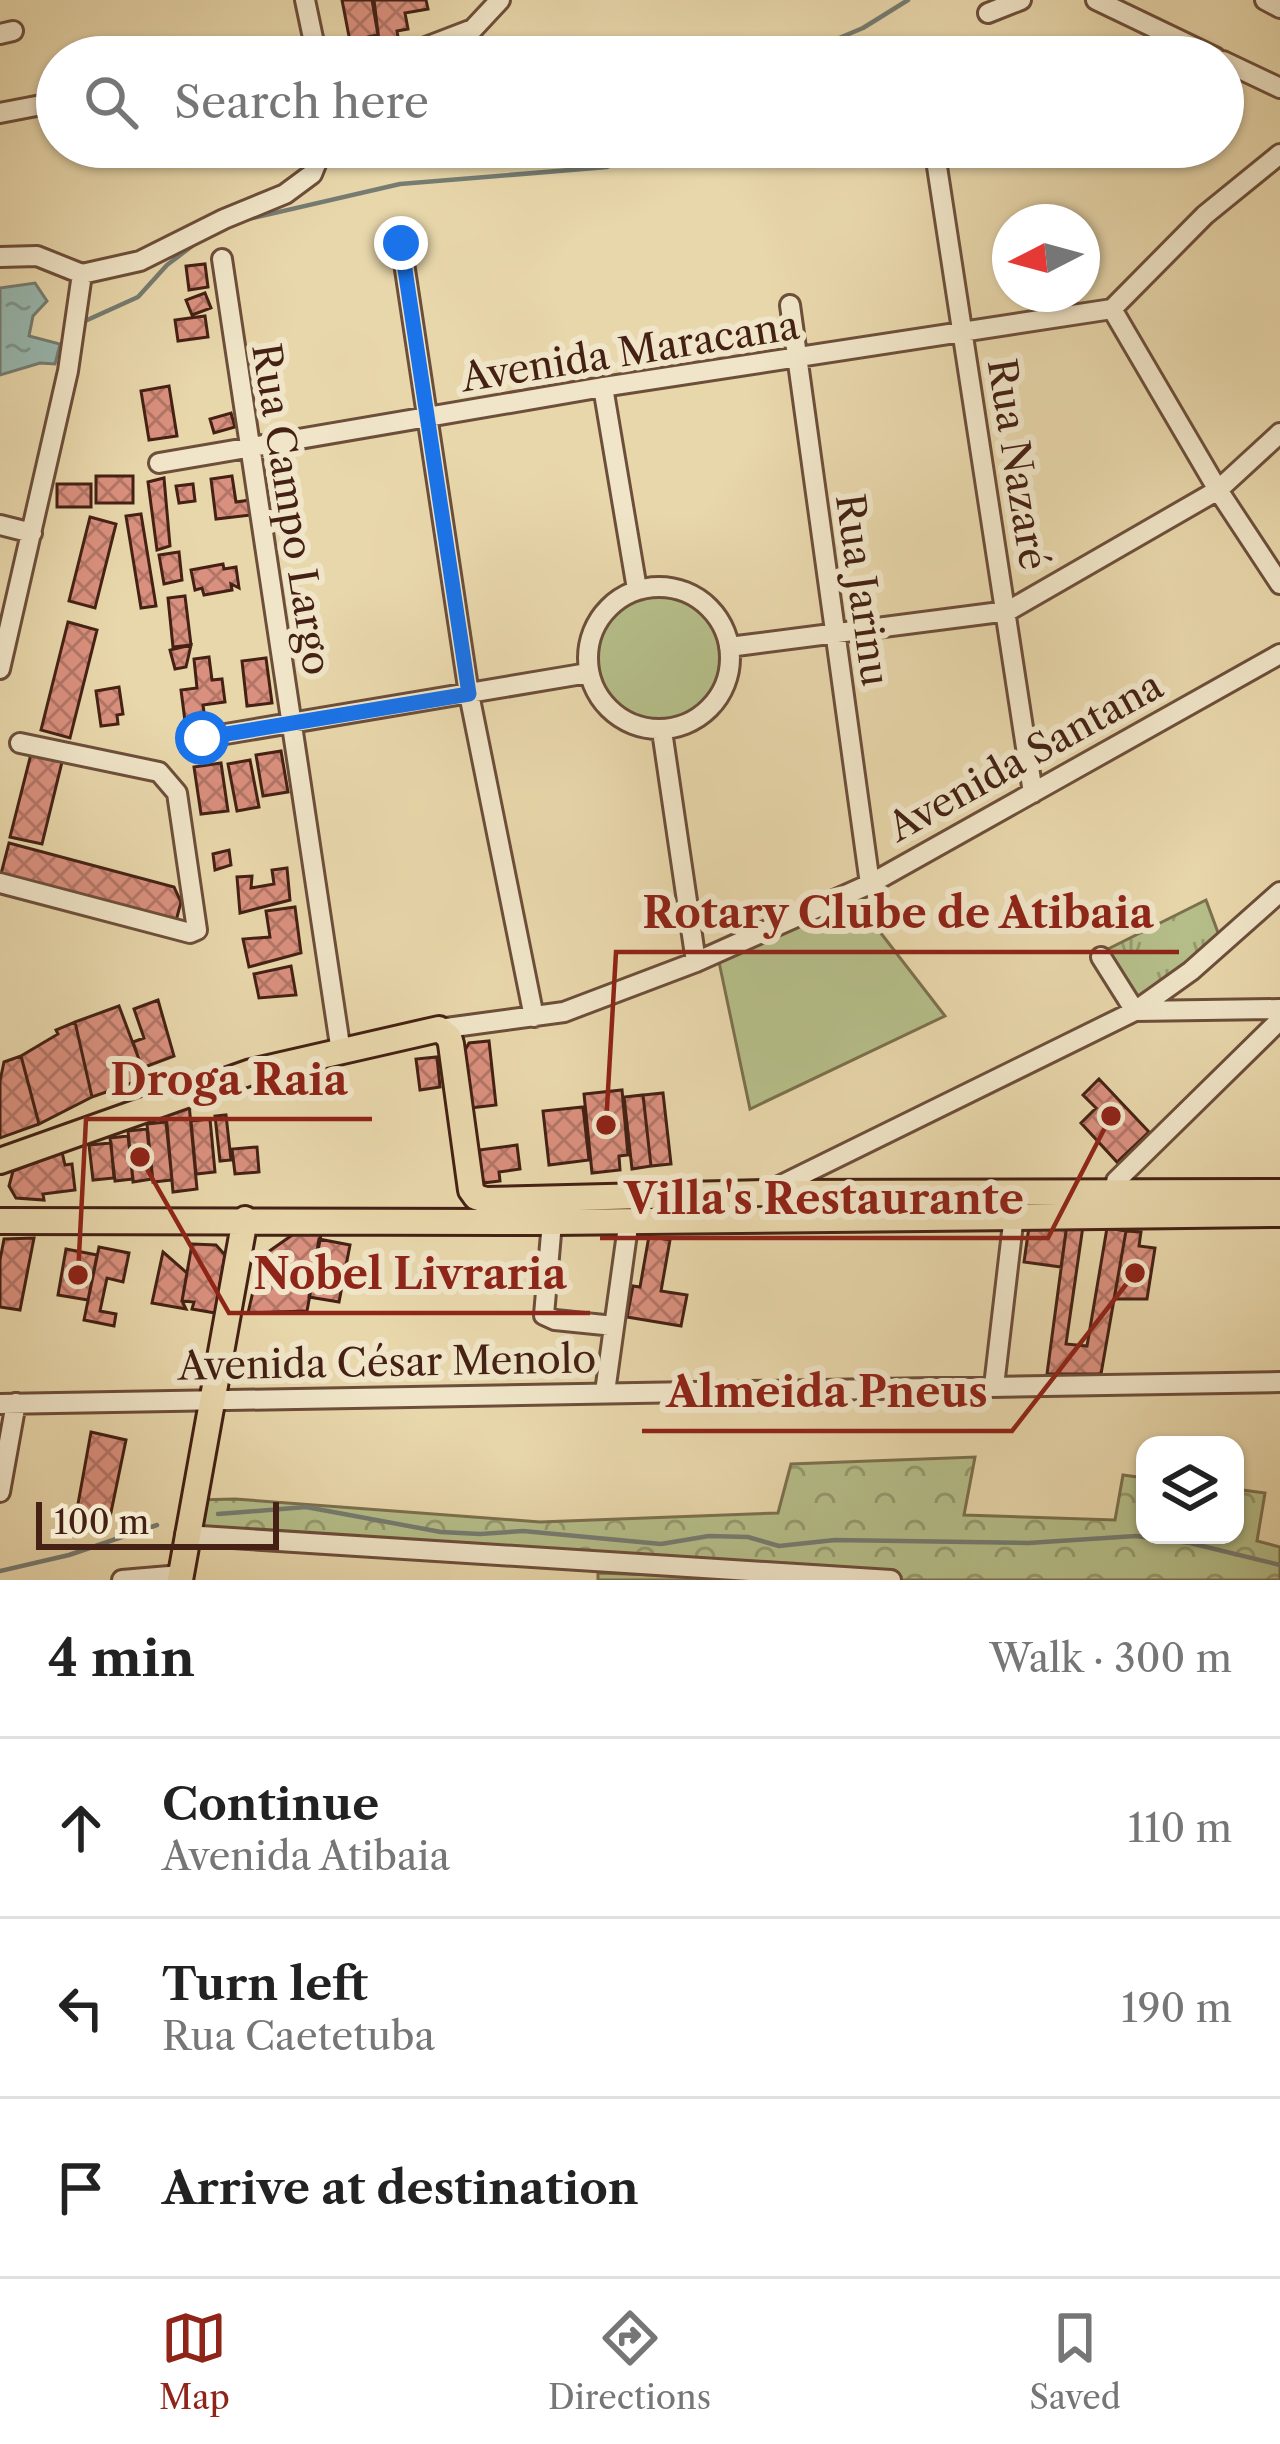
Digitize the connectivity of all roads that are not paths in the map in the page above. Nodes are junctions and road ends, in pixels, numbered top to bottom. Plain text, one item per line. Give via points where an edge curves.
1 (305, 0) edge
2 (500, 0) edge
3 (1021, 0) edge
4 (1096, 0) edge
5 (1265, 0) edge
6 (1280, 8) edge
7 (988, 14) dead end
8 (313, 36) edge
9 (454, 36) edge
10 (1171, 36) edge
11 (1244, 71) edge
12 (1280, 88) edge
13 (36, 106) edge
14 (0, 113) edge
15 (1280, 154) edge
16 (314, 168) edge
17 (937, 168) edge
18 (401, 243) dead end
19 (0, 257) edge
20 (222, 260) dead end
21 (82, 274) junction
22 (790, 305) dead end
23 (1112, 309) junction
24 (962, 332) junction
25 (797, 356) junction
26 (603, 387) junction
27 (426, 418) junction
28 (1280, 433) edge
29 (248, 446) junction
30 (159, 463) dead end
31 (1217, 490) junction
32 (0, 525) edge
33 (32, 533) junction
34 (1280, 584) edge
35 (637, 589) junction
36 (1008, 611) junction
37 (836, 634) junction
38 (729, 647) junction
39 (1280, 654) edge
40 (0, 669) edge
41 (587, 674) junction
42 (469, 694) junction
43 (291, 725) junction
44 (662, 731) junction
45 (202, 738) dead end
46 (20, 743) dead end
47 (1033, 793) junction
48 (0, 883) edge
49 (870, 884) junction
50 (1280, 892) edge
51 (1101, 957) dead end
52 (696, 962) junction
53 (1280, 1009) edge
54 (1135, 1011) junction
55 (534, 1017) junction
56 (1280, 1020) edge
57 (451, 1033) junction
58 (341, 1052) junction
59 (842, 1154) junction
60 (1, 1162) edge
61 (477, 1190) junction
62 (1280, 1192) edge
63 (765, 1193) junction
64 (855, 1193) junction
65 (1112, 1195) junction
66 (1280, 1214) edge
67 (6, 1215) edge
68 (1014, 1215) junction
69 (245, 1219) junction
70 (629, 1219) junction
71 (736, 1219) junction
72 (446, 1222) junction
73 (552, 1222) junction
74 (614, 1326) junction
75 (1280, 1382) edge
76 (994, 1386) junction
77 (605, 1392) junction
78 (212, 1397) junction
79 (8, 1403) edge
80 (0, 1492) edge
81 (185, 1535) junction
82 (586, 1571) edge
83 (180, 1578) edge
84 (810, 1578) edge
85 (122, 1580) edge
86 (891, 1580) edge

1 - 8 street
2 - 9 street
3 - 7 street
4 - 10 street
5 - 6 street
11 - 12 street
13 - 14 street
15 - 23 street via 1205,214
16 - 21 street via 285,194 140,261
17 - 24 street, Rua Nazaré
18 - 27 street
19 - 21 street via 37,256
20 - 29 street, Rua Campo Largo
21 - 33 street
22 - 25 street, Rua Jarinu
23 - 24 street, Avenida Maracana
23 - 31 street
24 - 25 street, Avenida Maracana
24 - 36 street, Rua Nazaré
25 - 26 street, Avenida Maracana
25 - 37 street, Rua Jarinu
26 - 27 street, Avenida Maracana
26 - 35 street
27 - 29 street, Avenida Maracana
27 - 42 street
28 - 31 street
29 - 30 street, Avenida Maracana
29 - 43 street, Rua Campo Largo
31 - 34 street
31 - 36 street
32 - 33 street
33 - 40 street
35 - 38 street via 692,594 710,608
35 - 41 street via 596,626
36 - 37 street
36 - 47 street, Rua Nazaré
37 - 38 street
37 - 49 street, Rua Jarinu
38 - 44 street via 722,691 709,709
39 - 47 street, Avenida Santana
41 - 42 street
41 - 44 street via 609,709
42 - 43 street
42 - 55 street
43 - 45 street
43 - 58 street, Rua Campo Largo
44 - 52 street
46 - 48 street via 159,772 177,793 197,930
47 - 49 street, Avenida Santana
49 - 52 street, Avenida Santana
50 - 54 street
51 - 54 street
52 - 55 street, Avenida Santana
53 - 54 street
54 - 59 street
55 - 57 street, Avenida Santana
56 - 65 street
57 - 58 main road, Avenida Santana
57 - 61 main road
58 - 60 main road, Avenida Santana via 212,1084
59 - 63 street
59 - 64 street via 839,1181
61 - 63 main road
61 - 72 main road via 467,1190
62 - 65 main road
63 - 64 main road
63 - 71 main road
64 - 65 main road
65 - 66 main road
65 - 68 main road
67 - 69 main road
68 - 71 main road
68 - 76 street
69 - 72 main road
69 - 78 main road
70 - 71 main road
70 - 73 main road
70 - 74 street
72 - 73 main road
73 - 74 street via 544,1315
74 - 77 street
75 - 76 street, Avenida César Menolo
76 - 77 street, Avenida César Menolo
77 - 78 street, Avenida César Menolo
78 - 79 street, Avenida César Menolo
78 - 81 main road
79 - 80 street
81 - 82 street
81 - 83 main road
82 - 84 street
83 - 85 street
84 - 86 street

